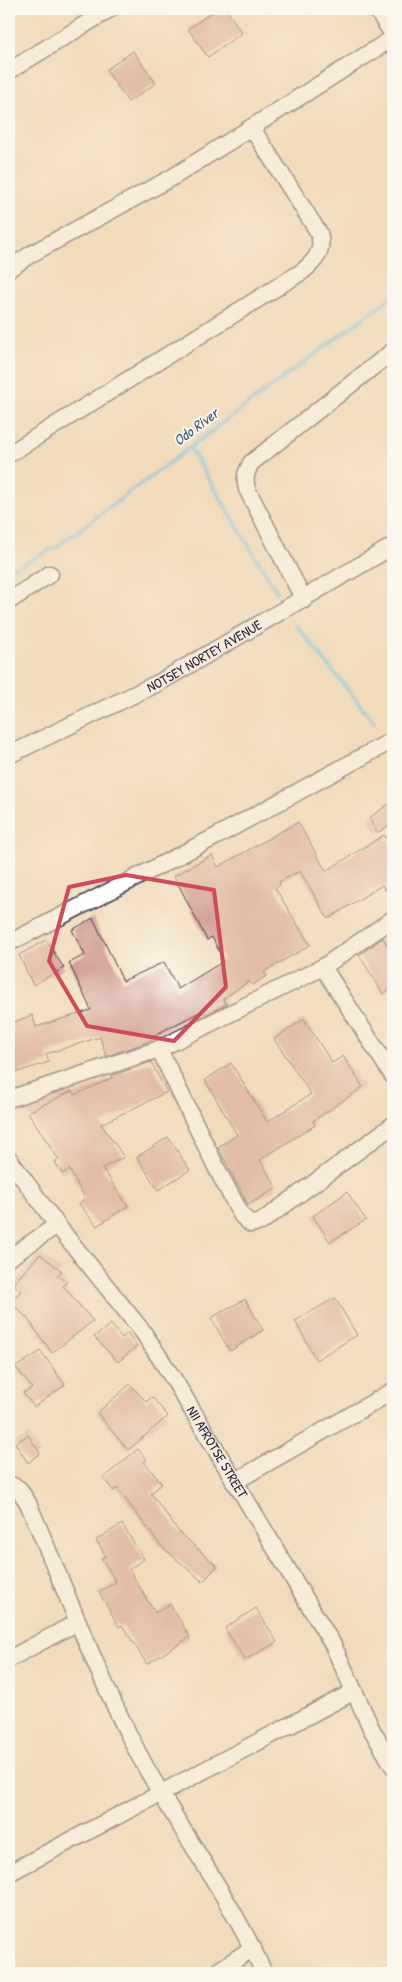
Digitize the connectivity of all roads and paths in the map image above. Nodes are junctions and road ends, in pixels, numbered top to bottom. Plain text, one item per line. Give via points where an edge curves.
1 (110, 9) edge
2 (376, 9) edge
3 (393, 34) edge
4 (393, 38) edge
5 (9, 71) edge
6 (252, 128) junction
7 (9, 269) edge
8 (393, 351) edge
9 (10, 451) edge
10 (393, 546) edge
11 (50, 574) dead end
12 (304, 600) junction
13 (9, 601) edge
14 (393, 740) edge
15 (9, 755) edge
16 (393, 919) edge
17 (9, 942) edge
18 (323, 967) junction
19 (159, 1049) junction
20 (393, 1076) edge
21 (9, 1099) edge
22 (393, 1125) edge
23 (9, 1159) edge
24 (57, 1225) junction
25 (9, 1258) edge
26 (393, 1391) edge
27 (234, 1482) junction
28 (9, 1484) edge
29 (78, 1622) junction
30 (9, 1659) edge
31 (354, 1692) junction
32 (393, 1766) edge
33 (161, 1794) junction
34 (9, 1873) edge
35 (253, 1948) junction
36 (215, 1973) edge
37 (264, 1973) edge

1 - 5 street
2 - 3 street
4 - 6 street
6 - 7 street via 173,177
6 - 9 street via 319,233 322,243 316,260
8 - 12 street via 251,463 246,473 246,489
10 - 12 street, NOTSEY NORTEY AVENUE
11 - 13 street
12 - 15 street, NOTSEY NORTEY AVENUE via 160,682
14 - 17 street via 198,846
16 - 18 street
18 - 19 street
18 - 20 street
19 - 21 street
19 - 22 street via 219,1173 242,1216 251,1224 261,1222
23 - 24 street, NII AFROTSE STREET
24 - 25 street
24 - 27 street, NII AFROTSE STREET via 143,1332
26 - 27 street
27 - 31 street, NII AFROTSE STREET via 333,1646
28 - 29 street via 18,1489 28,1503
29 - 30 street
29 - 33 street via 114,1705
31 - 32 street, NII AFROTSE STREET
31 - 33 street
33 - 34 street
33 - 35 street via 204,1860
35 - 36 street
35 - 37 street

